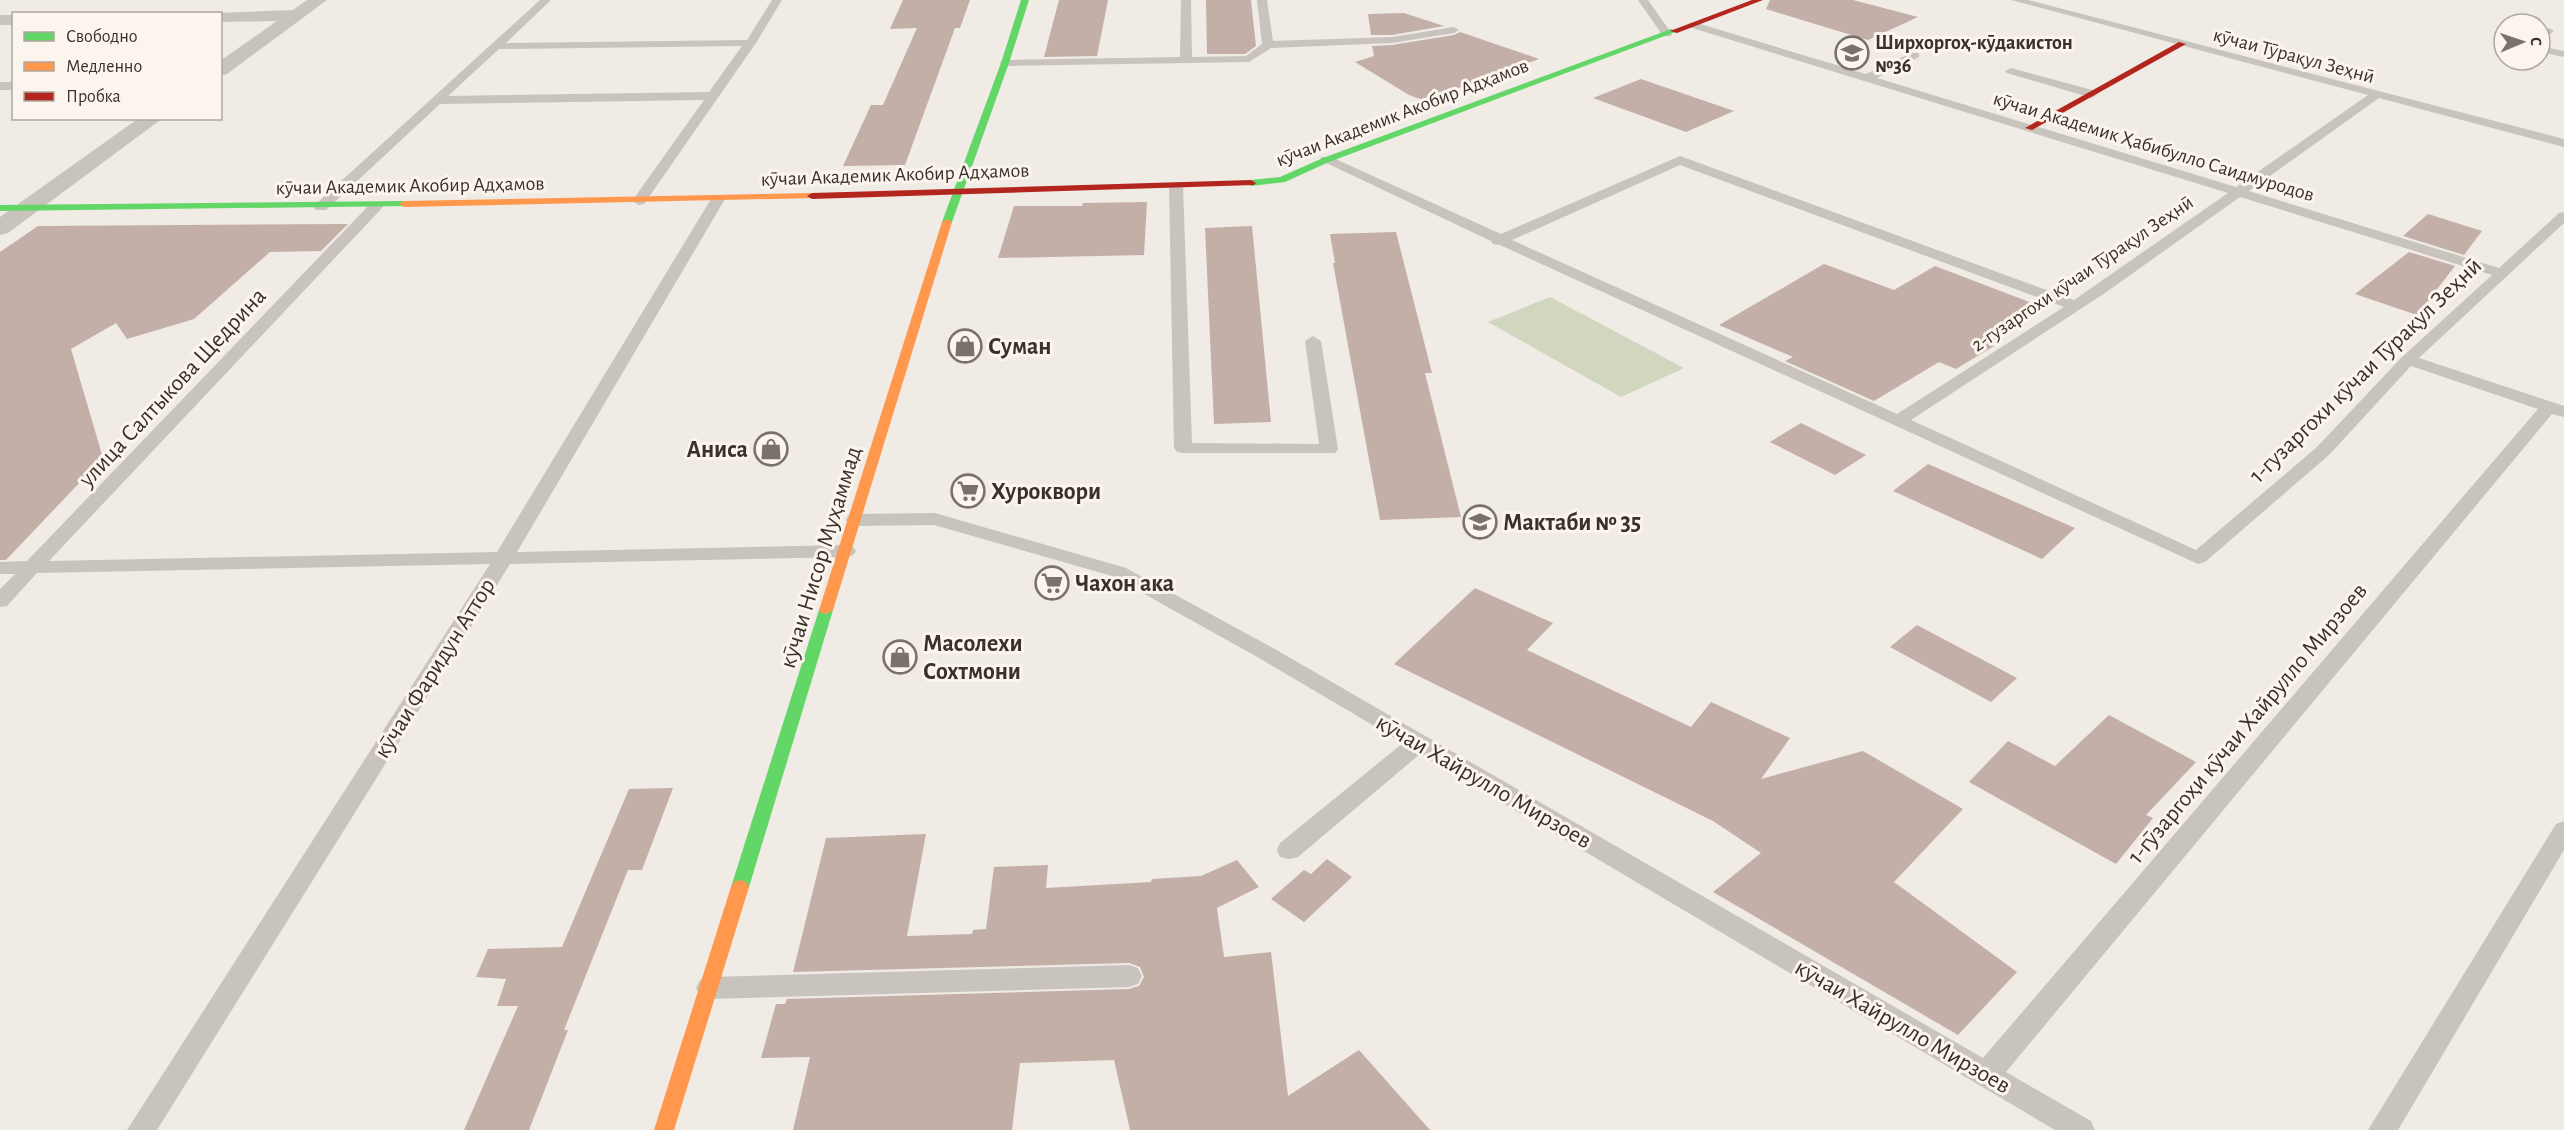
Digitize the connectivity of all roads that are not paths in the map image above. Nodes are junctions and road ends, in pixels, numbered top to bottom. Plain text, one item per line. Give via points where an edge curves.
1 (318, 0) edge
2 (546, 0) edge
3 (777, 0) edge
4 (1025, 0) edge
5 (1186, 0) edge
6 (1262, 0) edge
7 (1643, 0) edge
8 (1759, 0) edge
9 (2016, 0) edge
10 (296, 15) junction
11 (222, 17) edge
12 (1693, 25) junction
13 (1455, 30) dead end
14 (1667, 34) junction
15 (750, 43) junction
16 (2182, 44) junction
17 (1268, 45) junction
18 (497, 46) junction
19 (1915, 56) dead end
20 (1186, 60) junction
21 (1005, 63) junction
22 (222, 69) edge
23 (2010, 71) dead end
24 (1867, 78) junction
25 (2092, 93) junction
26 (2376, 95) junction
27 (711, 96) junction
28 (440, 100) junction
29 (150, 120) edge
30 (2029, 128) junction
31 (2564, 143) edge
32 (1326, 160) junction
33 (1176, 186) junction
34 (2237, 191) junction
35 (956, 192) junction
36 (717, 200) junction
37 (639, 201) junction
38 (377, 205) junction
39 (321, 207) junction
40 (0, 208) edge
41 (28, 208) junction
42 (2564, 216) edge
43 (0, 228) edge
44 (1498, 240) junction
45 (2501, 273) junction
46 (2073, 305) junction
47 (1314, 341) dead end
48 (2408, 360) junction
49 (2557, 409) edge
50 (1898, 422) junction
51 (855, 520) junction
52 (846, 551) junction
53 (504, 557) junction
54 (34, 567) junction
55 (0, 568) edge
56 (0, 601) edge
57 (1419, 743) junction
58 (2564, 830) edge
59 (1289, 850) dead end
60 (1129, 976) dead end
61 (709, 988) junction
62 (1986, 1075) junction
63 (141, 1130) edge
64 (664, 1130) edge
65 (2081, 1130) edge
66 (2382, 1130) edge

1 - 10 street
2 - 18 lane
3 - 15 lane
4 - 21 street, кӯчаи Нисор Муҳаммад
5 - 20 lane
6 - 17 lane
7 - 14 lane
8 - 12 street, кӯчаи Академик Акобир Адҳамов
9 - 16 lane, кӯчаи Тӯрақул Зеҳнӣ
10 - 11 street
10 - 22 street
12 - 14 street, кӯчаи Академик Акобир Адҳамов
12 - 24 lane, кӯчаи Академик Ҳабибулло Саидмуродов
13 - 17 lane via 1392,40
14 - 32 street, кӯчаи Академик Акобир Адҳамов
15 - 18 lane
15 - 27 lane
16 - 25 street
16 - 26 lane, кӯчаи Тӯрақул Зеҳнӣ
17 - 20 lane via 1249,59
18 - 28 lane
19 - 24 lane
20 - 21 lane
21 - 35 street, кӯчаи Нисор Муҳаммад
23 - 25 lane
24 - 30 lane, кӯчаи Академик Ҳабибулло Саидмуродов
25 - 30 street
26 - 31 lane, кӯчаи Тӯрақул Зеҳнӣ
26 - 34 lane, 2-гузаргохи кӯчаи Тӯрақул Зеҳнӣ
27 - 28 lane
27 - 37 lane
28 - 39 lane
29 - 41 street
30 - 34 lane, кӯчаи Академик Ҳабибулло Саидмуродов
32 - 33 street, кӯчаи Академик Акобир Адҳамов via 1282,180
32 - 44 lane
33 - 35 street, кӯчаи Академик Акобир Адҳамов
33 - 47 lane via 1183,448 1329,449
34 - 45 lane, кӯчаи Академик Ҳабибулло Саидмуродов
34 - 46 lane, 2-гузаргохи кӯчаи Тӯрақул Зеҳнӣ via 2100,290
35 - 36 street, кӯчаи Академик Акобир Адҳамов
35 - 51 street, кӯчаи Нисор Муҳаммад
36 - 37 street, кӯчаи Академик Акобир Адҳамов
36 - 53 lane, кӯчаи Фаридун Аттор
37 - 38 street, кӯчаи Академик Акобир Адҳамов
38 - 39 street, кӯчаи Академик Акобир Адҳамов
38 - 54 lane, улица Салтыкова Щедрина
39 - 41 street, кӯчаи Академик Акобир Адҳамов
40 - 41 street, кӯчаи Академик Акобир Адҳамов
41 - 43 street
42 - 45 lane, 1-гузаргохи кӯчаи Тӯрақул Зеҳнӣ
44 - 46 lane via 1680,159
44 - 50 lane
45 - 48 lane, 1-гузаргохи кӯчаи Тӯрақул Зеҳнӣ
46 - 50 lane, 2-гузаргохи кӯчаи Тӯрақул Зеҳнӣ
48 - 49 lane
48 - 50 lane, 1-гузаргохи кӯчаи Тӯрақул Зеҳнӣ via 2323,451 2198,558
49 - 62 lane, 1-гӯзаргоҳи кӯчаи Хайрулло Мирзоев
51 - 52 street, кӯчаи Нисор Муҳаммад
51 - 57 lane, кӯчаи Хайрулло Мирзоев via 935,519 1119,572
52 - 53 lane
52 - 61 street, кӯчаи Нисор Муҳаммад
53 - 54 lane
53 - 63 lane, кӯчаи Фаридун Аттор
54 - 55 lane
54 - 56 lane, улица Салтыкова Щедрина
57 - 59 lane
57 - 62 lane, кӯчаи Хайрулло Мирзоев
58 - 66 lane
60 - 61 lane
61 - 64 street, кӯчаи Нисор Муҳаммад
62 - 65 lane, кӯчаи Хайрулло Мирзоев

